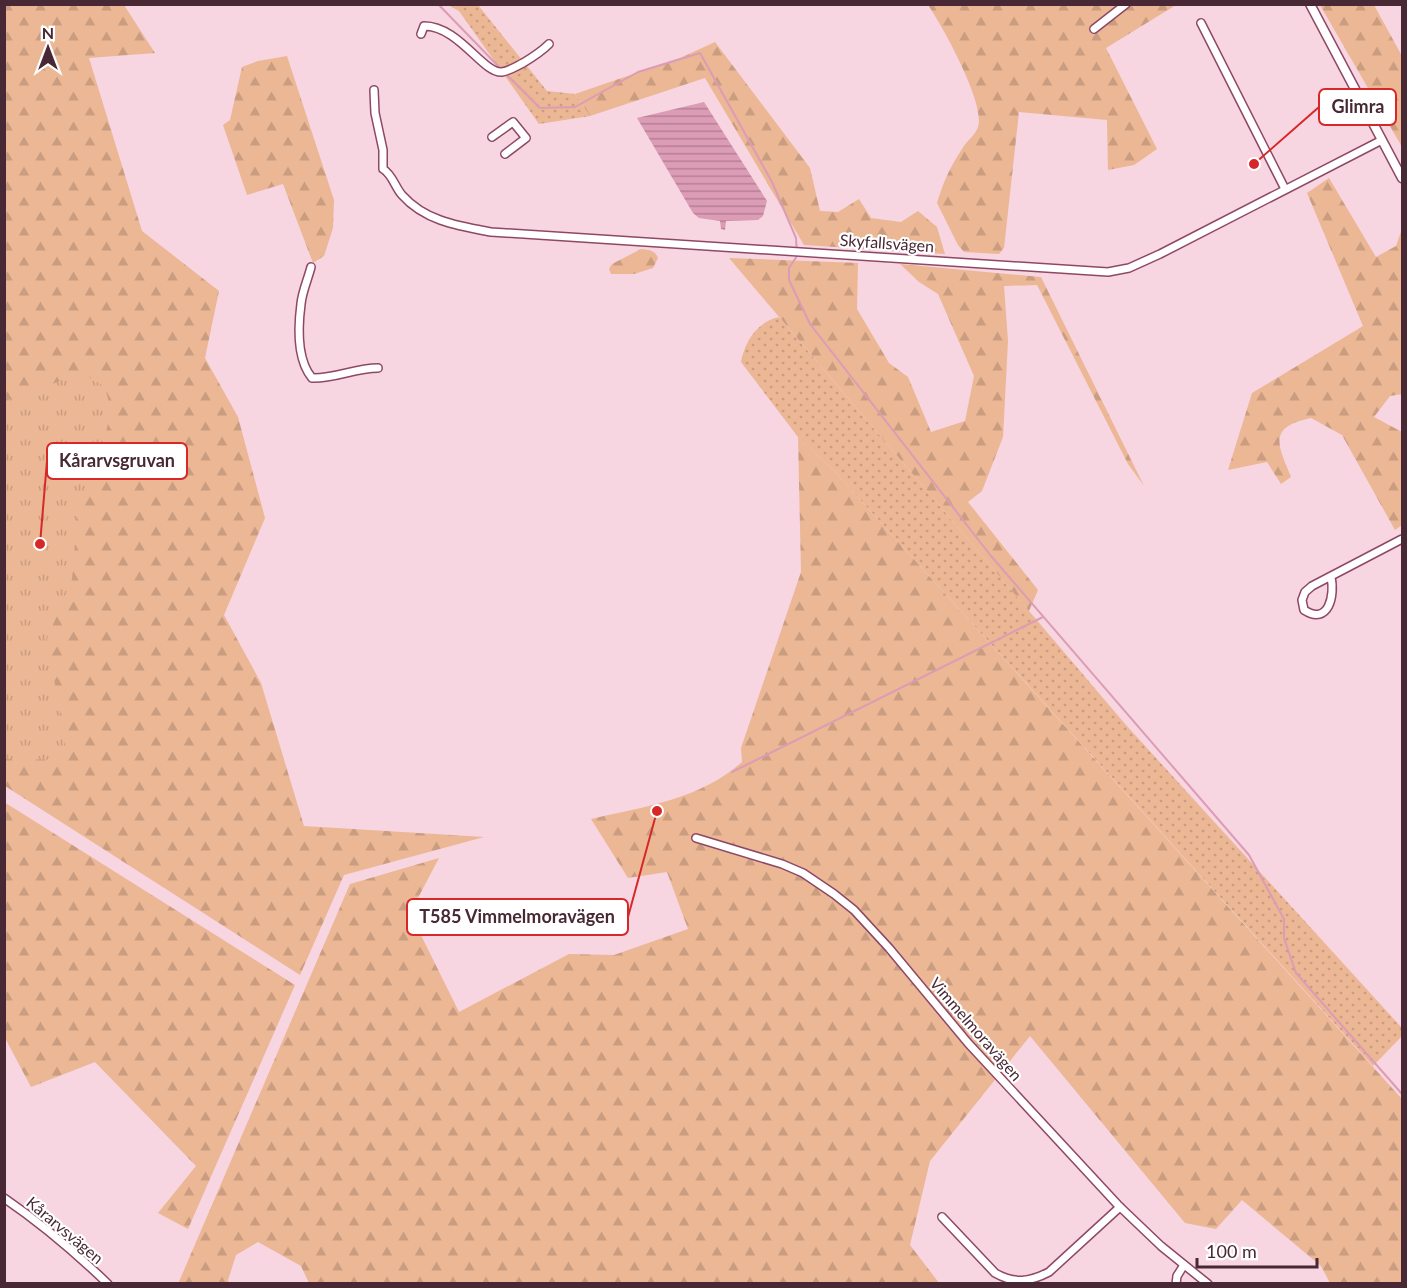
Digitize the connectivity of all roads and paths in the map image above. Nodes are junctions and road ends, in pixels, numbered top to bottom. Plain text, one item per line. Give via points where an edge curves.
1 (1126, 4) edge
2 (1310, 4) edge
3 (1201, 23) dead end
4 (1094, 30) dead end
5 (421, 34) dead end
6 (549, 44) dead end
7 (375, 90) dead end
8 (492, 137) dead end
9 (1382, 140) junction
10 (505, 154) dead end
11 (1402, 178) edge
12 (1285, 189) junction
13 (311, 267) dead end
14 (378, 368) dead end
15 (1402, 539) edge
16 (1331, 577) junction
17 (696, 838) dead end
18 (4, 1198) edge
19 (1120, 1207) junction
20 (942, 1217) dead end
21 (1184, 1265) junction
22 (108, 1284) edge
23 (1176, 1284) edge
24 (1208, 1284) edge

1 - 4 street
2 - 9 street
3 - 12 street
5 - 6 street via 424,26 443,30 498,72 540,54
7 - 12 street, Skyfallsvägen via 383,168 403,195 442,222 491,232 1108,272 1134,266
8 - 10 street via 513,122 526,138
9 - 11 street
9 - 12 street, Skyfallsvägen
13 - 14 street via 301,303 305,370 312,378 319,378
15 - 16 street
16 - 16 street via 1305,592 1304,610 1318,614 1326,610 1331,599
17 - 19 street, Vimmelmoravägen via 803,873 854,910 976,1052
18 - 22 street, Kårarvsvägen via 79,1255
19 - 20 street via 1049,1272 1019,1281 995,1274
19 - 21 street, Vimmelmoravägen
21 - 23 street
21 - 24 street, Vimmelmoravägen

